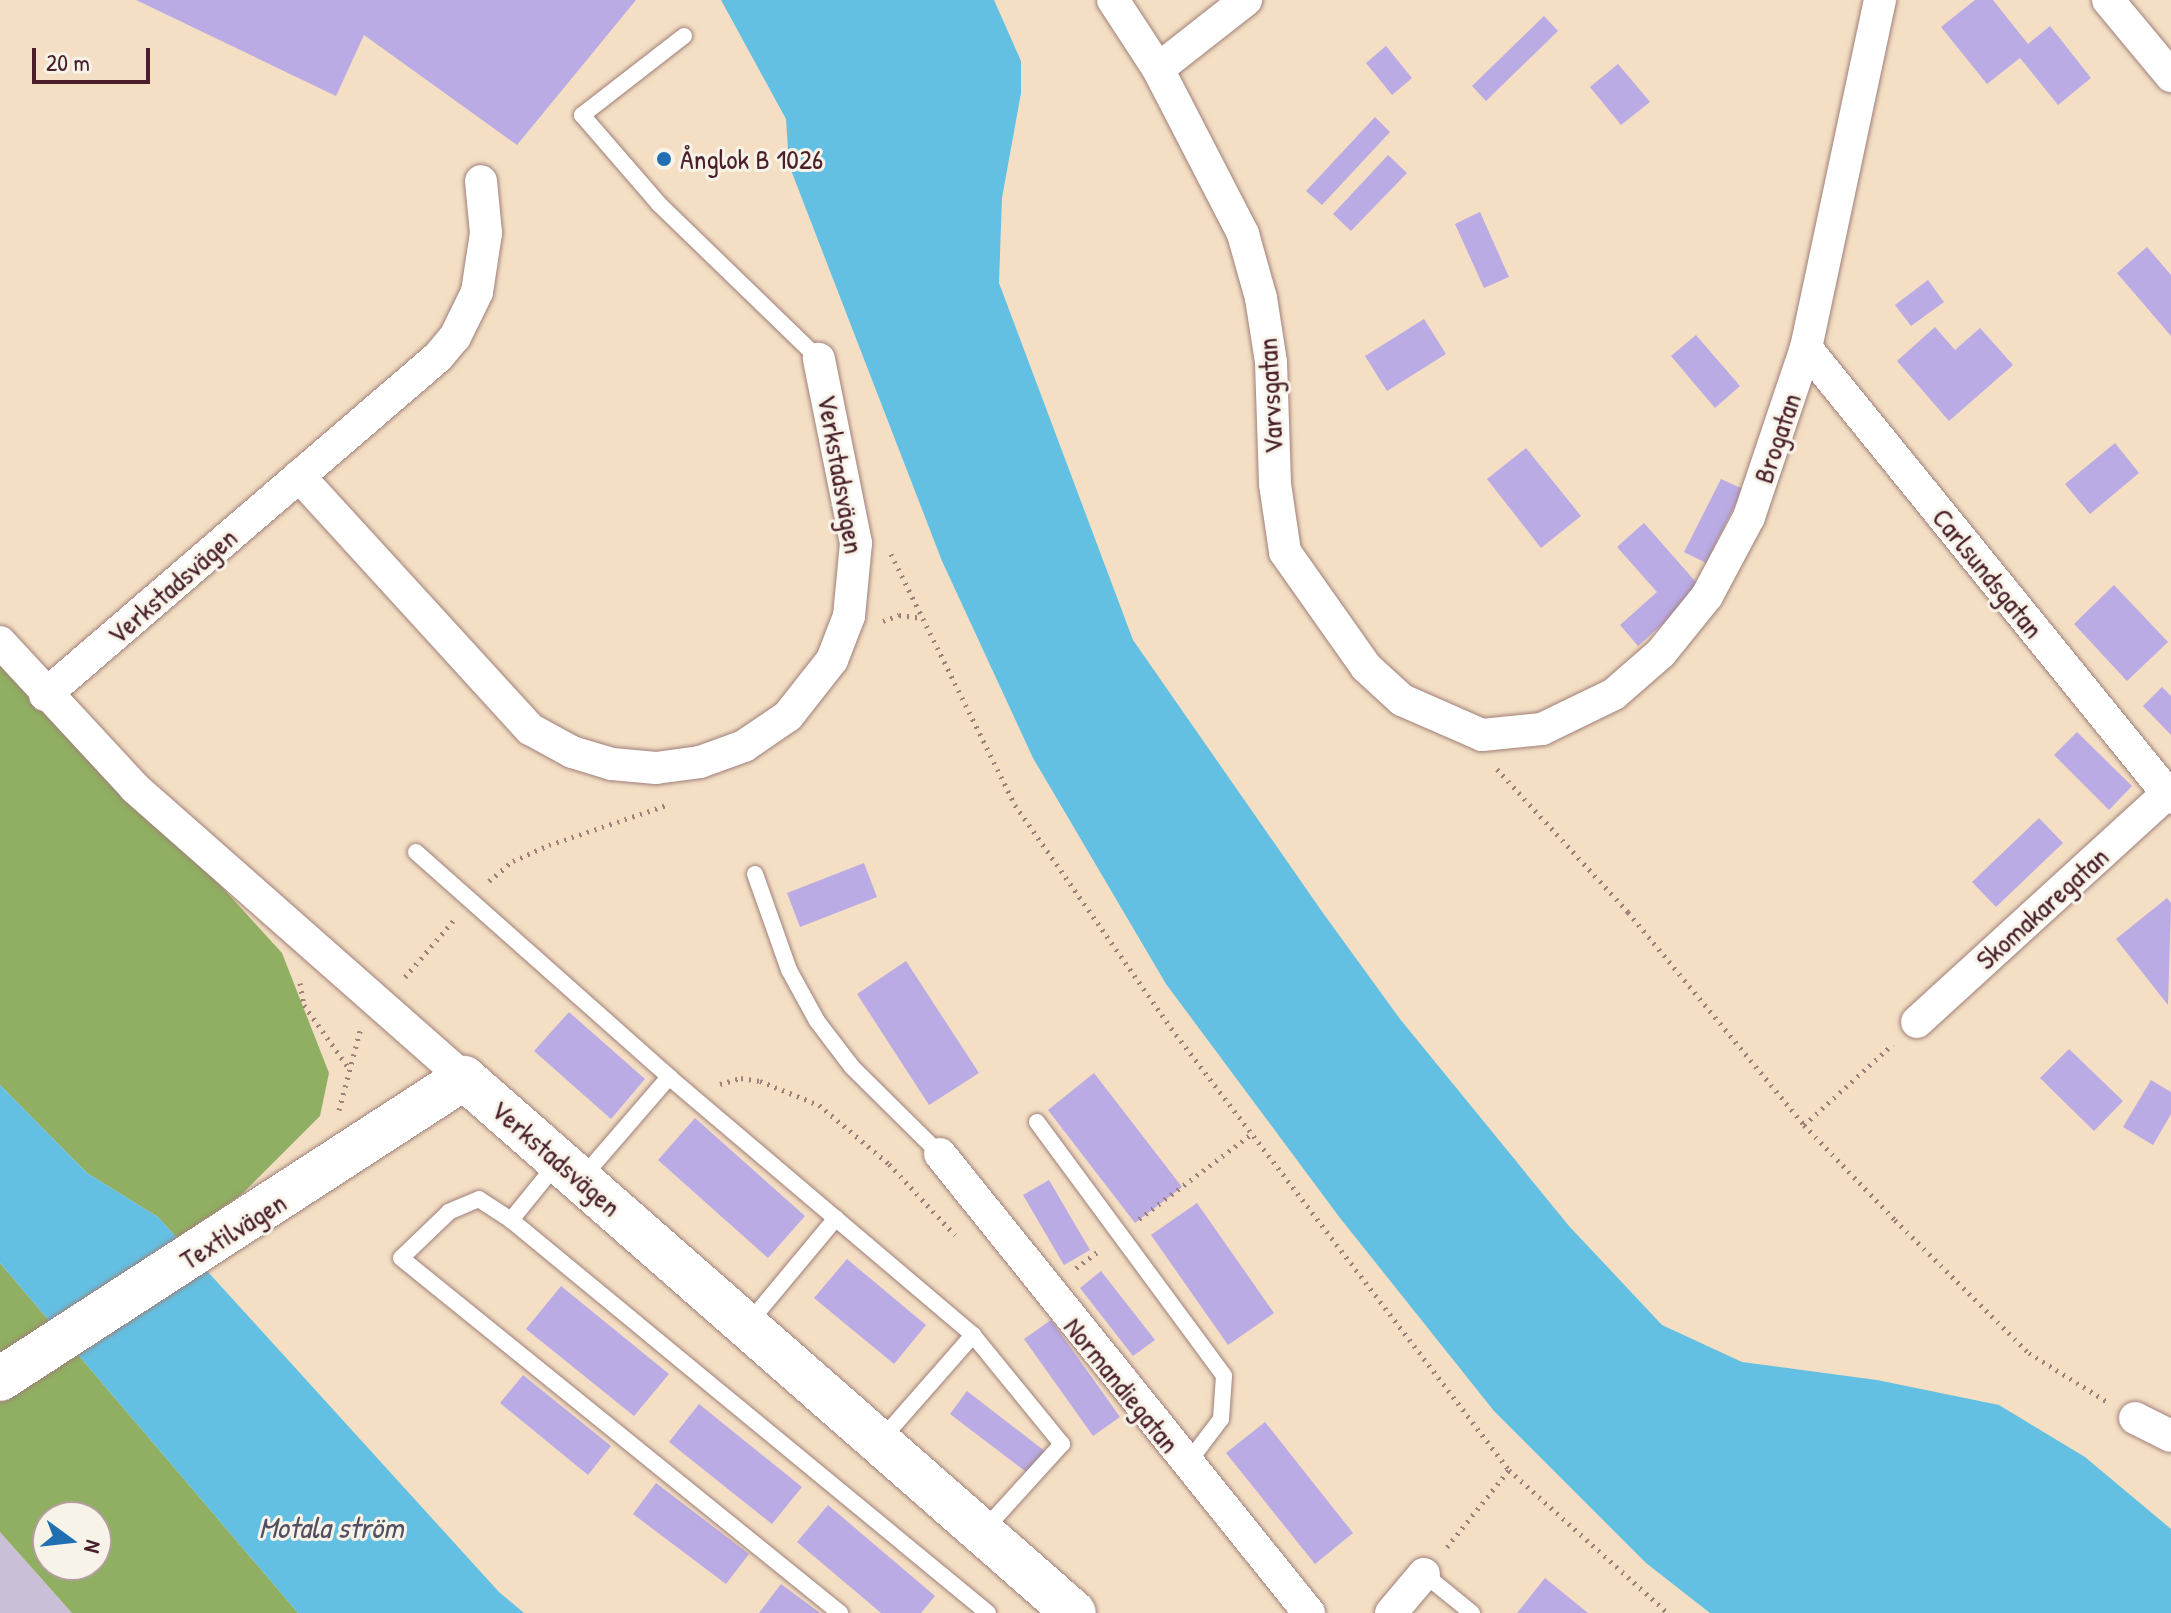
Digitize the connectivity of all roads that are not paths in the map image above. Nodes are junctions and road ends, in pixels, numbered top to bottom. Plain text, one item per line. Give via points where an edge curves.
1 (1113, 0) edge
2 (1246, 0) edge
3 (1880, 0) edge
4 (2108, 0) edge
5 (684, 36) dead end
6 (1158, 69) junction
7 (2171, 76) edge
8 (481, 181) dead end
9 (1806, 348) junction
10 (819, 359) joint
11 (299, 476) junction
12 (0, 642) edge
13 (45, 695) junction
14 (1482, 735) joint
15 (2167, 788) edge
16 (416, 852) dead end
17 (755, 874) dead end
18 (1917, 1022) road end
19 (669, 1077) junction
20 (464, 1078) junction
21 (1037, 1122) dead end
22 (940, 1154) joint
23 (570, 1170) junction
24 (836, 1218) junction
25 (511, 1220) junction
26 (747, 1325) junction
27 (973, 1335) junction
28 (0, 1379) edge
29 (2135, 1418) road end
30 (2171, 1436) edge
31 (880, 1441) junction
32 (1187, 1464) junction
33 (983, 1532) junction
34 (1424, 1574) joint
35 (840, 1613) edge
36 (988, 1613) edge
37 (1074, 1613) edge
38 (1309, 1613) edge
39 (1391, 1613) edge
40 (1472, 1613) edge

1 - 6 street, Varvsgatan
2 - 6 street
3 - 9 street, Brogatan
4 - 7 street
5 - 10 lane via 582,115 659,204
6 - 14 street, Varvsgatan via 1243,234 1261,298 1271,362 1278,521 1285,552 1366,667 1402,700
8 - 11 street, Verkstadsvägen via 483,265 469,314 455,337
9 - 14 street, Brogatan via 1749,517 1683,629 1614,694 1563,721 1513,734
9 - 15 street, Carlsundsgatan
10 - 11 street, Verkstadsvägen via 852,522 855,590 842,639 825,672 767,732 700,762 656,768 612,764 572,752 530,729
11 - 13 street, Verkstadsvägen
12 - 13 street, Verkstadsvägen
13 - 20 street, Verkstadsvägen via 135,788
15 - 18 street, Skomakaregatan
16 - 19 lane
17 - 22 lane via 789,970 817,1021 852,1067
19 - 23 lane
19 - 24 lane
20 - 23 street, Verkstadsvägen
20 - 28 street, Textilvägen
21 - 32 lane via 1224,1376 1221,1419
22 - 32 street, Normandiegatan
23 - 25 lane
23 - 26 street, Verkstadsvägen
24 - 26 lane
24 - 27 lane
25 - 35 lane via 479,1199 449,1212 401,1258
25 - 36 lane
26 - 31 street, Verkstadsvägen
27 - 31 lane
27 - 33 lane via 1062,1444
29 - 30 street
31 - 33 street, Verkstadsvägen
32 - 38 street, Normandiegatan
33 - 37 street, Verkstadsvägen
34 - 39 street
34 - 40 lane

